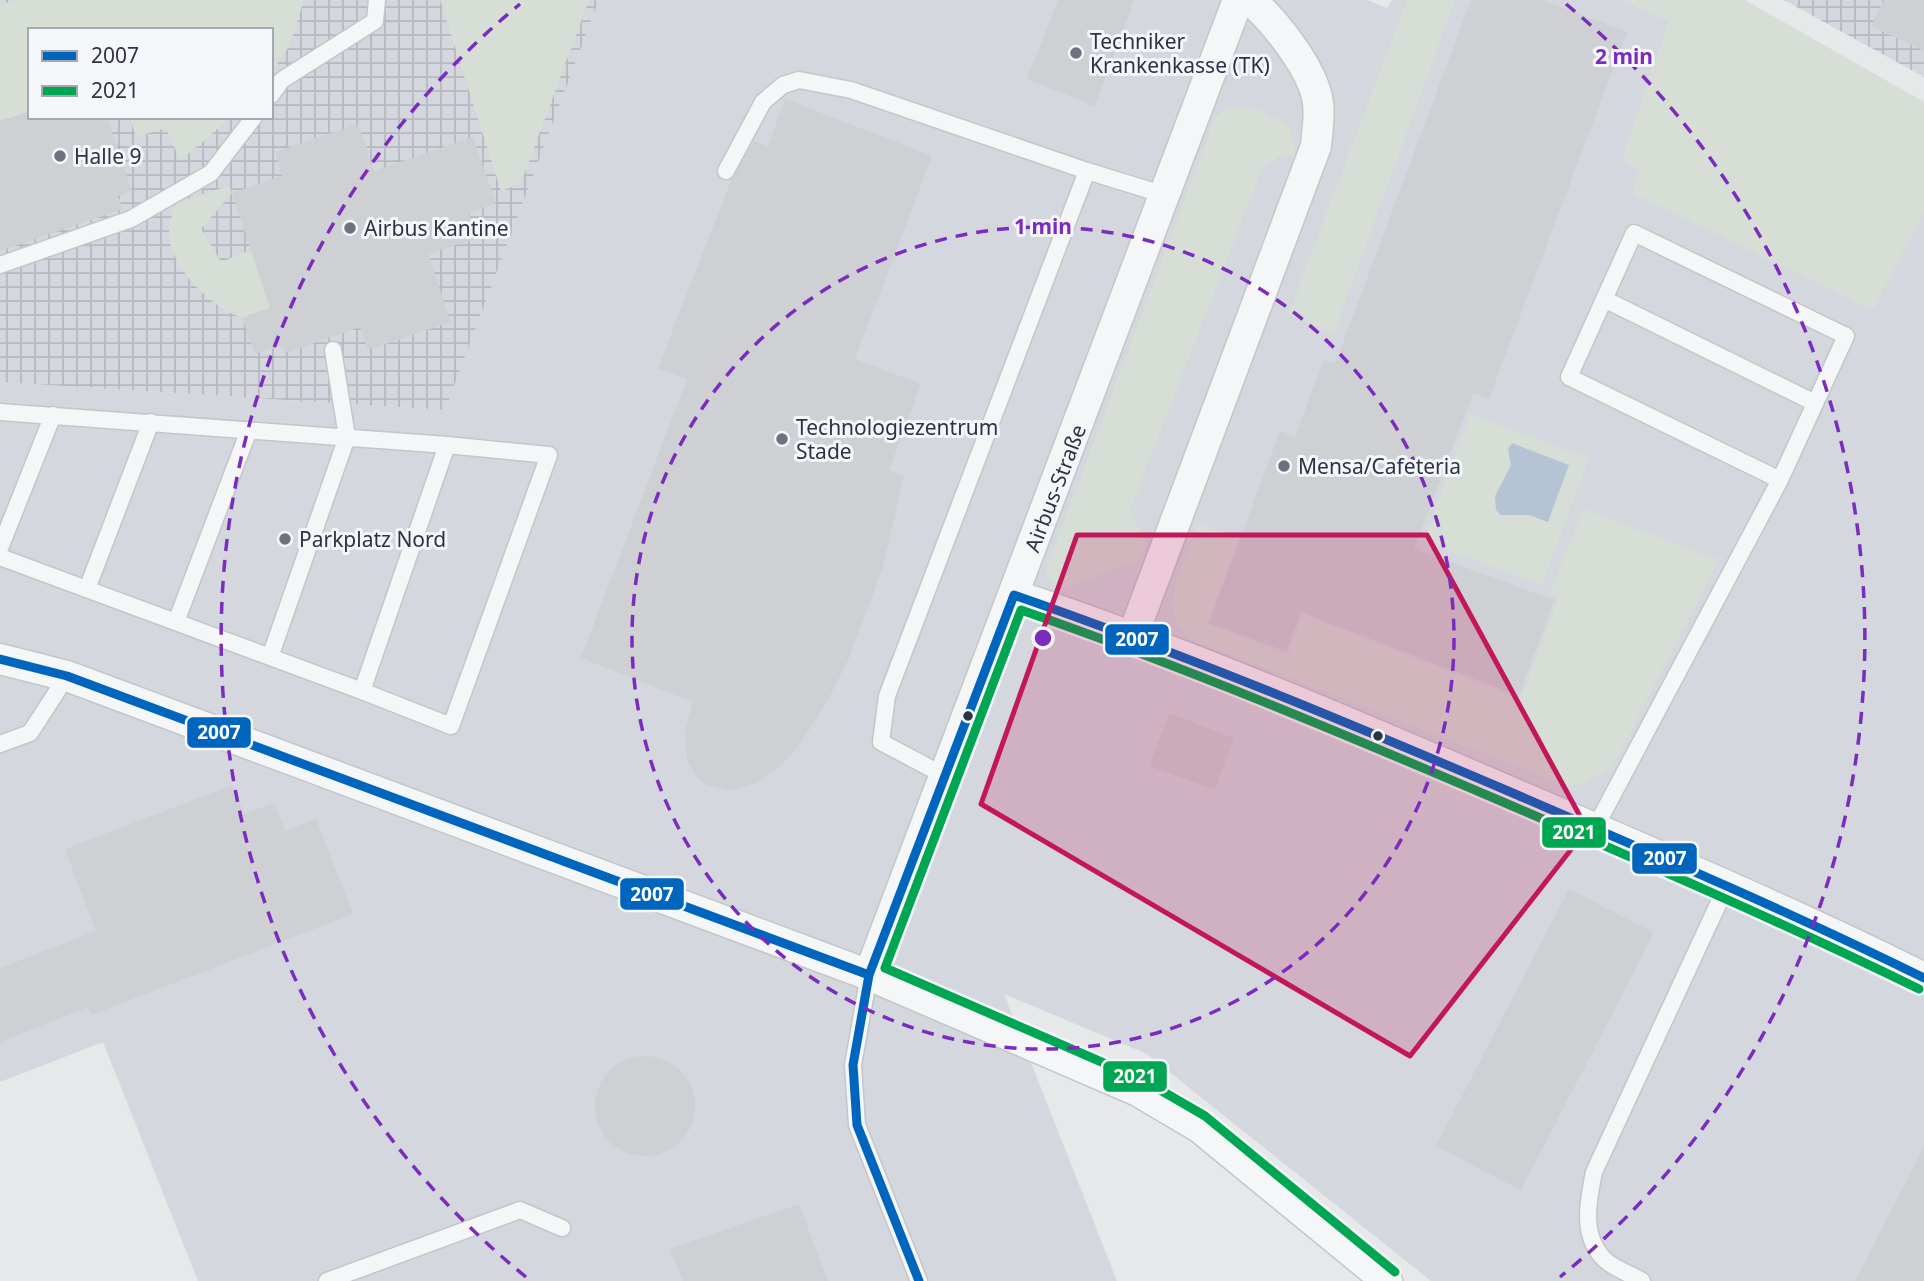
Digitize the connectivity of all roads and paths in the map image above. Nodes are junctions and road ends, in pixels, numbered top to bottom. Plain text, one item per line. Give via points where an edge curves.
1 (377, 0) edge
2 (1238, 0) edge
3 (1250, 0) edge
4 (273, 92) edge
5 (252, 119) edge
6 (726, 171) dead end
7 (1087, 171) junction
8 (1165, 195) junction
9 (0, 265) edge
10 (1604, 299) junction
11 (333, 350) dead end
12 (1815, 403) junction
13 (0, 412) edge
14 (53, 415) junction
15 (151, 422) junction
16 (249, 430) junction
17 (347, 437) junction
18 (447, 445) junction
19 (1780, 480) junction
20 (0, 548) edge
21 (0, 557) edge
22 (87, 589) junction
23 (1014, 595) junction
24 (176, 622) junction
25 (1133, 635) junction
26 (270, 657) junction
27 (0, 659) edge
28 (67, 677) junction
29 (362, 691) junction
30 (0, 744) edge
31 (946, 776) junction
32 (1595, 828) junction
33 (1727, 885) junction
34 (869, 975) junction
35 (1924, 978) edge
36 (562, 1228) dead end
37 (327, 1281) edge
38 (919, 1281) edge
39 (1387, 1281) edge
40 (1642, 1281) edge

1 - 4 lane via 375,20 282,80
2 - 8 street, Airbus-Straße
3 - 25 street via 1269,15 1299,58 1318,101 1316,146
5 - 9 lane via 212,173 131,219
6 - 7 lane via 763,102 783,85 799,80 851,90
7 - 8 lane
7 - 31 lane via 887,696 881,742
8 - 23 street, Airbus-Straße
10 - 12 lane
10 - 12 lane via 1634,233 1846,336
10 - 19 lane via 1569,377
11 - 17 lane
12 - 19 lane
13 - 14 lane
14 - 15 lane
14 - 20 lane
15 - 16 lane
15 - 22 lane
16 - 17 lane
16 - 24 lane
17 - 18 lane
17 - 26 lane
18 - 29 lane
18 - 29 lane via 549,455 451,726
19 - 32 lane
21 - 22 lane
22 - 24 lane
23 - 25 street
23 - 31 street, Airbus-Straße
24 - 26 lane
25 - 32 street
26 - 29 lane
27 - 28 street
28 - 30 lane via 30,733
28 - 34 street
31 - 34 street, Airbus-Straße
32 - 33 street
33 - 35 street
33 - 40 lane via 1594,1172 1586,1209 1592,1237 1604,1258
34 - 38 lane via 853,1065 857,1125
34 - 39 street via 1148,1097 1199,1127
36 - 37 lane via 520,1210

